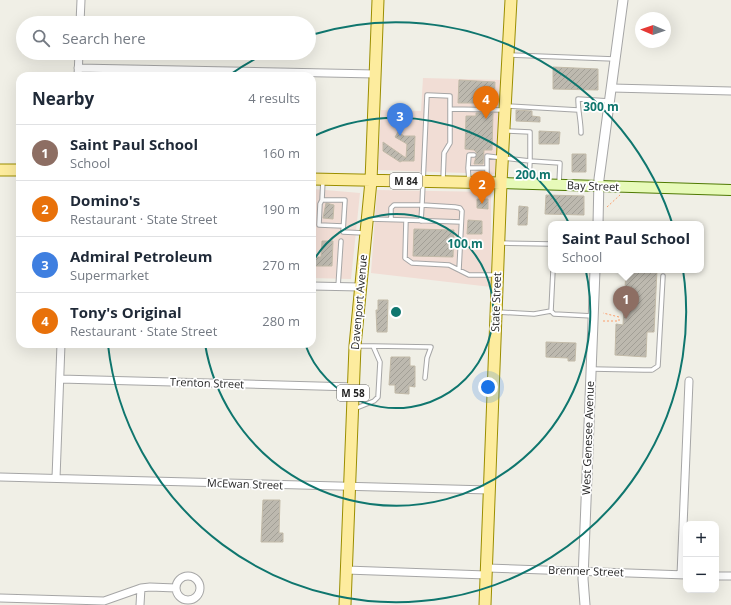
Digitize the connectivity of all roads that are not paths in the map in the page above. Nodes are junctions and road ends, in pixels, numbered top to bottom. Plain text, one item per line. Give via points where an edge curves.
1 (81, 0) edge
2 (378, 0) edge
3 (511, 0) edge
4 (623, 0) edge
5 (80, 16) edge
6 (508, 55) junction
7 (79, 60) edge
8 (615, 60) junction
9 (78, 68) junction
10 (78, 72) edge
11 (276, 72) edge
12 (316, 73) edge
13 (375, 74) junction
14 (612, 88) junction
15 (731, 91) edge
16 (610, 101) junction
17 (505, 108) junction
18 (450, 109) junction
19 (578, 110) junction
20 (504, 131) junction
21 (581, 133) dead end
22 (474, 155) dead end
23 (502, 159) junction
24 (530, 162) junction
25 (468, 168) junction
26 (487, 168) junction
27 (0, 170) edge
28 (16, 170) edge
29 (317, 179) edge
30 (371, 181) junction
31 (423, 182) junction
32 (443, 182) junction
33 (469, 183) junction
34 (486, 183) junction
35 (501, 183) junction
36 (529, 184) junction
37 (559, 185) junction
38 (599, 186) junction
39 (731, 190) edge
40 (322, 200) junction
41 (422, 205) junction
42 (366, 219) junction
43 (391, 220) junction
44 (406, 220) junction
45 (421, 221) junction
46 (598, 221) edge
47 (461, 222) junction
48 (343, 226) junction
49 (365, 233) junction
50 (341, 241) dead end
51 (498, 243) junction
52 (548, 244) edge
53 (459, 270) junction
54 (553, 273) edge
55 (596, 273) edge
56 (497, 275) junction
57 (663, 276) dead end
58 (316, 286) edge
59 (338, 287) junction
60 (360, 287) junction
61 (551, 311) junction
62 (496, 312) junction
63 (593, 316) junction
64 (355, 346) junction
65 (373, 346) junction
66 (61, 348) edge
67 (591, 370) junction
68 (425, 378) dead end
69 (60, 379) junction
70 (689, 380) dead end
71 (354, 387) junction
72 (353, 409) junction
73 (0, 477) edge
74 (56, 478) junction
75 (350, 486) junction
76 (489, 490) junction
77 (684, 557) edge
78 (346, 570) junction
79 (583, 571) junction
80 (486, 572) junction
81 (683, 575) edge
82 (719, 576) edge
83 (731, 576) edge
84 (141, 588) junction
85 (176, 588) dead end
86 (0, 598) edge
87 (59, 602) edge
88 (140, 605) edge
89 (345, 605) edge
90 (485, 605) edge
91 (585, 605) edge

1 - 5 street
2 - 13 main road, Davenport Avenue / M 58
3 - 6 main road, State Street
4 - 8 street
6 - 8 lane
6 - 17 main road, State Street
7 - 9 street
8 - 14 street
9 - 10 street
9 - 11 street
12 - 13 street
13 - 30 main road, Davenport Avenue / M 58
14 - 15 street
14 - 16 street
16 - 19 lane via 578,99
16 - 38 street
17 - 18 lane
17 - 19 lane
17 - 20 main road, State Street
18 - 31 lane via 450,96 427,95
18 - 32 lane via 450,143 444,153
19 - 21 lane
20 - 23 main road, State Street
20 - 24 lane via 530,132
22 - 25 lane via 469,155
23 - 24 lane
23 - 26 lane via 485,156
23 - 35 main road, State Street
24 - 36 lane
24 - 37 lane via 560,163
25 - 26 lane
25 - 33 lane
26 - 34 lane
27 - 28 main road
29 - 30 main road, Bay Street / M 84
29 - 40 lane
30 - 31 main road, Bay Street / M 84
30 - 42 main road, Davenport Avenue / M 58
31 - 32 main road, Bay Street / M 84
31 - 41 lane
32 - 33 main road, Bay Street / M 84
33 - 34 main road, Bay Street / M 84
34 - 35 main road, Bay Street / M 84
35 - 36 main road, Bay Street
35 - 51 main road, State Street
36 - 37 main road, Bay Street
37 - 38 main road, Bay Street
38 - 39 main road, Bay Street
38 - 46 street
40 - 48 lane via 345,200
40 - 48 lane via 319,225
41 - 43 lane via 394,206 391,208
41 - 45 lane
41 - 47 lane via 460,208
42 - 43 lane
42 - 49 main road, Davenport Avenue / M 58
43 - 44 lane
44 - 45 lane
44 - 53 lane via 404,254 408,261 449,265
45 - 47 lane
47 - 53 lane
48 - 49 lane via 343,232
49 - 60 main road, Davenport Avenue / M 58
50 - 59 lane
51 - 52 lane
51 - 56 main road, State Street
53 - 56 lane via 469,275
54 - 61 lane
55 - 63 street, West Genesee Avenue
56 - 62 main road, State Street
57 - 67 lane via 658,366 652,370
58 - 59 street
59 - 60 street
60 - 64 main road, Davenport Avenue / M 58
61 - 62 lane via 534,314
61 - 63 lane via 554,314
62 - 76 main road, State Street
63 - 67 street, West Genesee Avenue
64 - 65 lane
64 - 71 main road, Davenport Avenue / M 58
65 - 68 lane via 431,347 426,358
65 - 72 lane via 380,362 378,397
66 - 69 street
67 - 79 street, West Genesee Avenue
69 - 71 street, Trenton Street
69 - 74 street
70 - 77 street
71 - 72 main road, Davenport Avenue / M 58
72 - 75 main road, Davenport Avenue / M 58
73 - 74 street, McEwan Street
74 - 75 street, McEwan Street
75 - 76 street, McEwan Street
75 - 78 main road, Davenport Avenue / M 58
76 - 80 main road, State Street
78 - 80 street, Brenner Street
78 - 89 main road, Davenport Avenue / M 58
79 - 80 street, Brenner Street
79 - 81 street, Brenner Street
79 - 91 street, West Genesee Avenue
80 - 90 main road, State Street
82 - 83 street
84 - 85 street
84 - 87 street via 104,602
84 - 88 street
86 - 87 street

